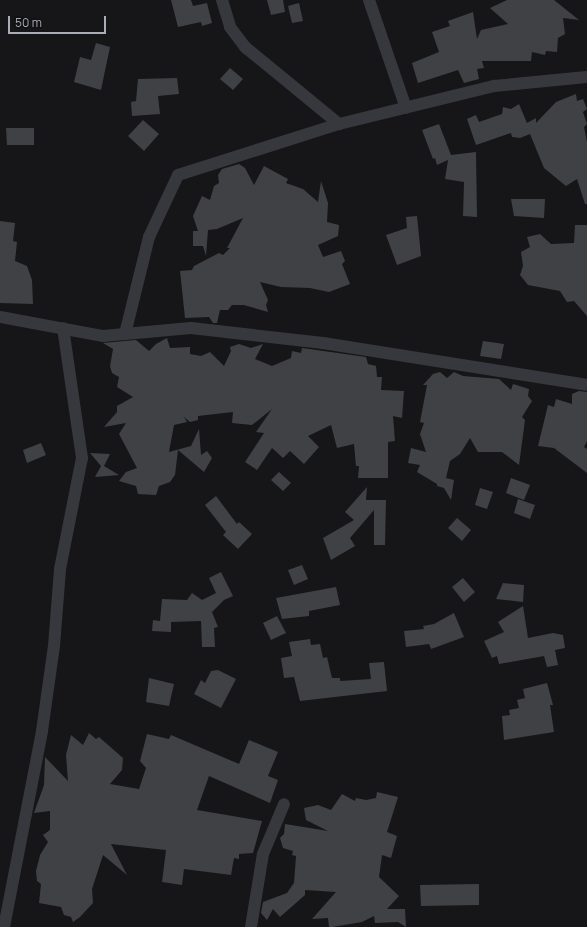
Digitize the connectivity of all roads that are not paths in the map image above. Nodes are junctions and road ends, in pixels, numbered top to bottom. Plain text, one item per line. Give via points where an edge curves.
1 (222, 0) edge
2 (369, 0) edge
3 (587, 77) edge
4 (406, 108) junction
5 (339, 124) junction
6 (0, 316) edge
7 (62, 328) junction
8 (125, 334) junction
9 (587, 385) edge
10 (284, 804) dead end
11 (4, 927) edge
12 (251, 927) edge

1 - 5 street via 230,27 245,47
2 - 4 street
3 - 4 street via 494,86
4 - 5 street
5 - 8 street via 178,175 149,237
6 - 7 street
7 - 8 street via 103,336
7 - 11 street via 82,458 60,569 54,646 42,732
8 - 9 street via 206,329 323,343
10 - 12 street via 263,854

